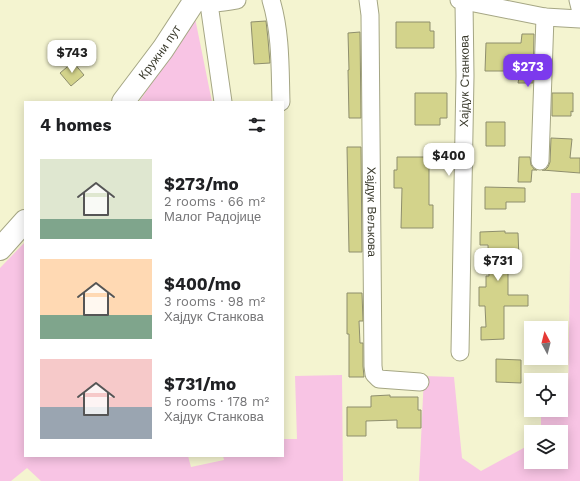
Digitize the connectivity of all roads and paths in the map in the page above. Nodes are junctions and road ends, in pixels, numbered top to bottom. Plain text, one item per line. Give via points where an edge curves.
1 (237, 0) edge
2 (272, 0) edge
3 (368, 0) edge
4 (578, 0) edge
5 (200, 1) edge
6 (461, 1) edge
7 (580, 8) edge
8 (545, 17) junction
9 (580, 18) edge
10 (124, 101) edge
11 (223, 101) edge
12 (281, 101) edge
13 (540, 161) dead end
14 (24, 222) edge
15 (0, 249) edge
16 (460, 352) dead end
17 (420, 382) dead end

1 - 5 street via 223,3
2 - 12 street via 278,29
3 - 17 street, Хајдук Вељкова via 374,374 379,379
4 - 7 street
5 - 10 main road, Кружни пут
5 - 11 street
6 - 8 street
6 - 16 street, Хајдук Станкова via 465,76
8 - 9 street
8 - 13 street
14 - 15 main road

